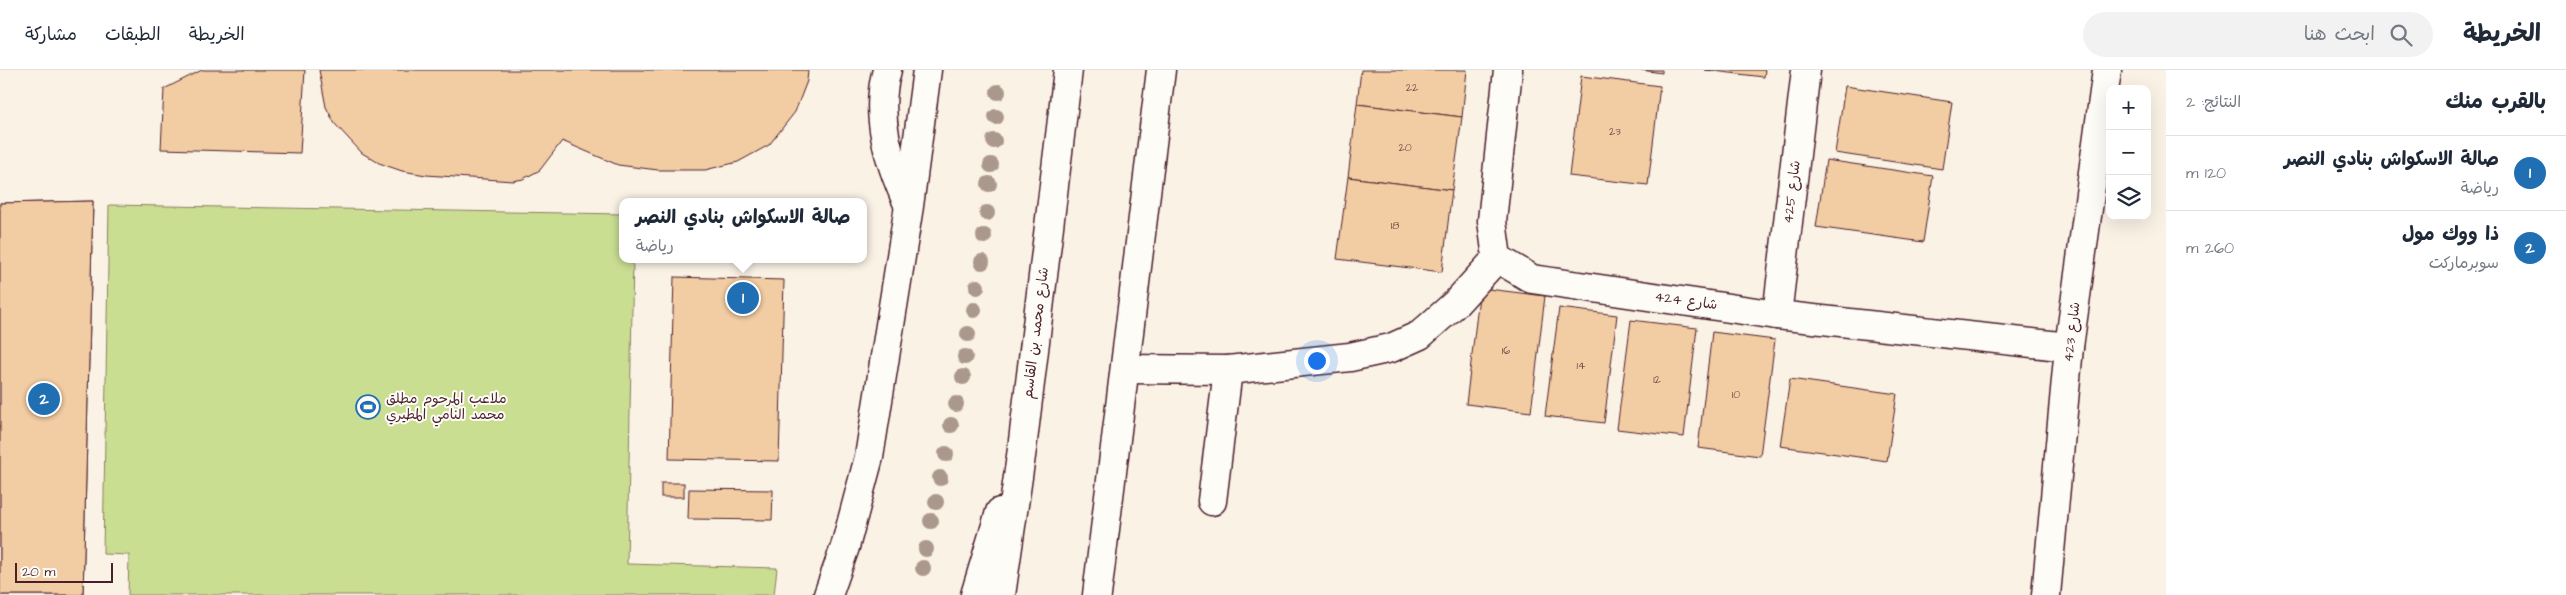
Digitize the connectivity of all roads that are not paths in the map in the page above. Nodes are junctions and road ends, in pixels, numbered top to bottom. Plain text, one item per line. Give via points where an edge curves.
1 (887, 70) edge
2 (927, 70) edge
3 (1068, 70) edge
4 (1161, 70) edge
5 (1508, 70) edge
6 (1806, 70) edge
7 (2108, 70) edge
8 (909, 206) junction
9 (1497, 258) junction
10 (1777, 315) junction
11 (2069, 347) junction
12 (1126, 369) junction
13 (1228, 370) junction
14 (1022, 449) junction
15 (1212, 501) dead end
16 (1103, 546) junction
17 (828, 595) edge
18 (975, 595) edge
19 (1001, 595) edge
20 (1096, 595) edge
21 (1112, 595) edge
22 (2046, 595) edge

1 - 8 street via 882,99 885,138
2 - 8 street
3 - 14 street, شارع محمد بن القاسم
4 - 12 street
5 - 9 street via 1492,221
6 - 10 street, شارع 425
7 - 11 street, شارع 423
8 - 17 street via 869,458
9 - 10 street, شارع 424 via 1532,279
9 - 13 street via 1456,303 1420,334 1391,348 1350,357
10 - 11 street, شارع 424
11 - 22 street, شارع 423
12 - 13 street
12 - 16 street
13 - 15 street
14 - 18 street
14 - 19 street, شارع محمد بن القاسم
16 - 20 street
16 - 21 street

